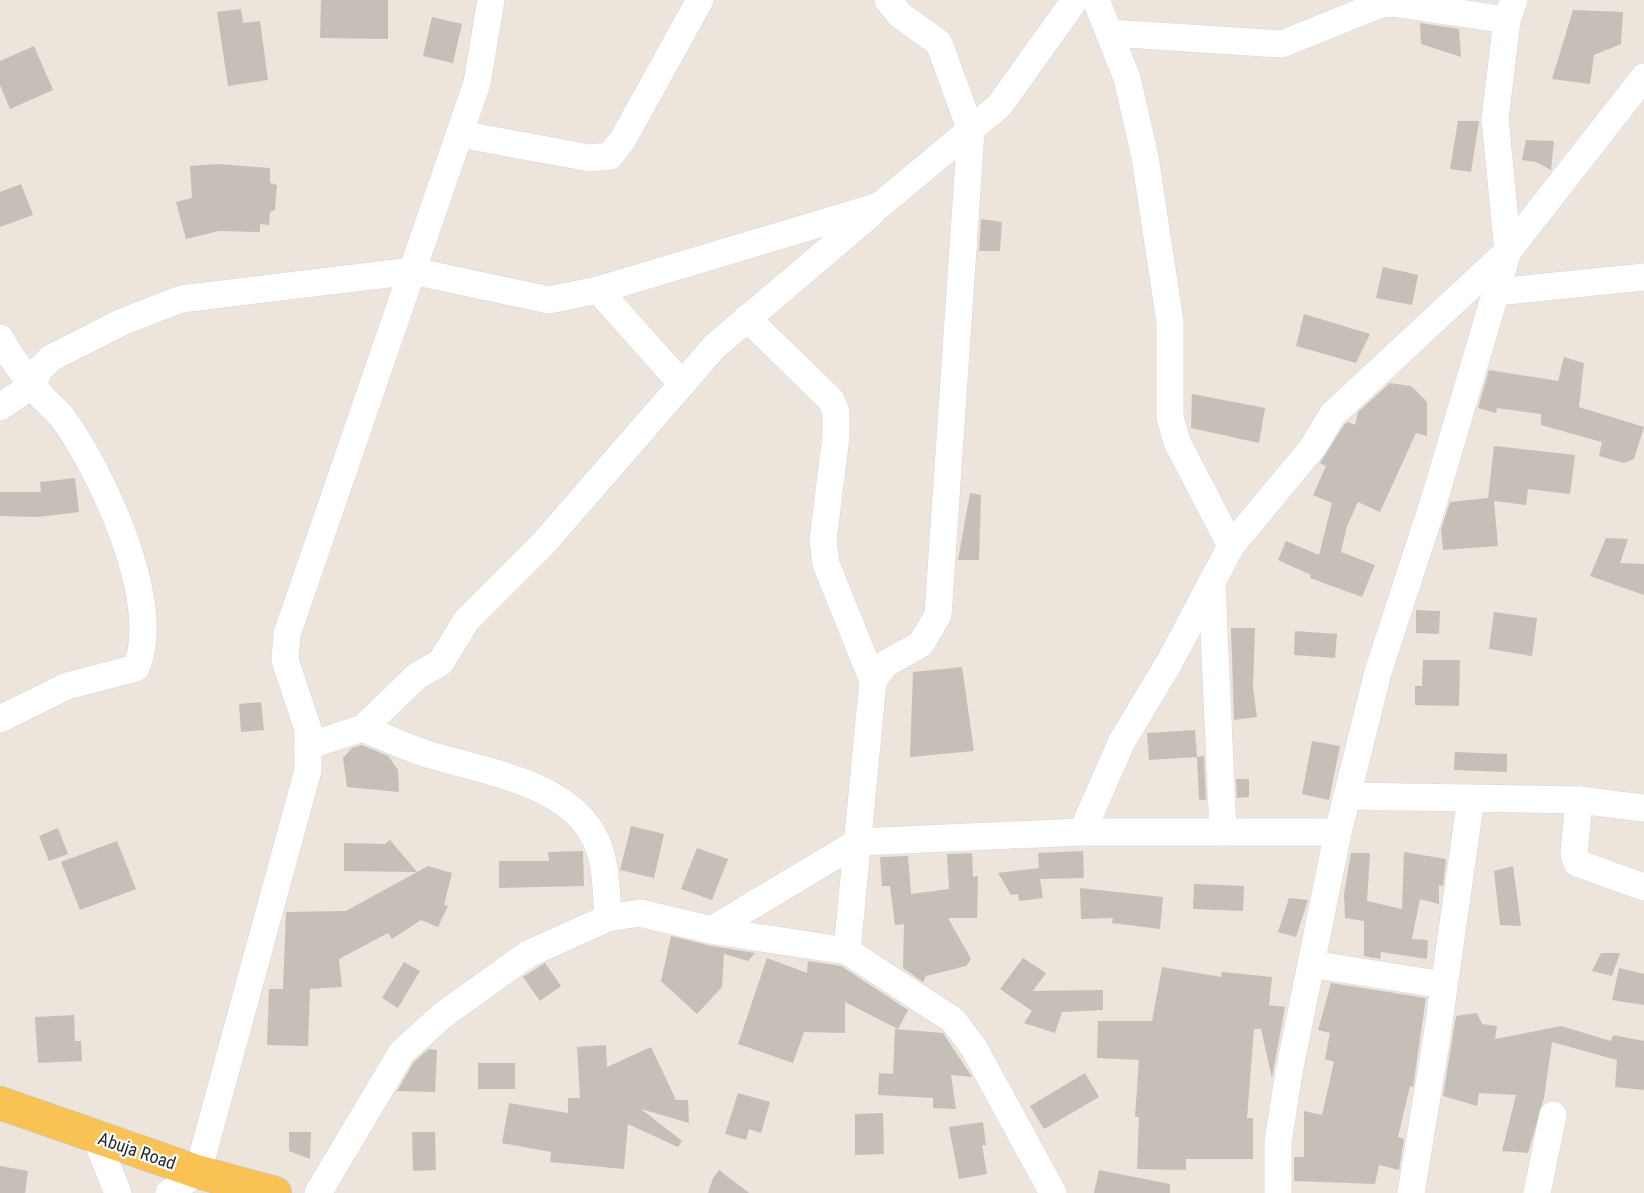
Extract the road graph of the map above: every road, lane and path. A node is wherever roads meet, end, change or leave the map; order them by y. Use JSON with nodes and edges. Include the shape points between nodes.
{"nodes":[{"id":1,"x":491,"y":0,"type":"edge"},
{"id":2,"x":700,"y":0,"type":"edge"},
{"id":3,"x":888,"y":0,"type":"edge"},
{"id":4,"x":1075,"y":0,"type":"edge"},
{"id":5,"x":1096,"y":0,"type":"edge"},
{"id":6,"x":1510,"y":10,"type":"edge"},
{"id":7,"x":1109,"y":33,"type":"junction"},
{"id":8,"x":1644,"y":77,"type":"edge"},
{"id":9,"x":971,"y":131,"type":"junction"},
{"id":10,"x":459,"y":134,"type":"junction"},
{"id":11,"x":879,"y":206,"type":"junction"},
{"id":12,"x":1508,"y":251,"type":"junction"},
{"id":13,"x":413,"y":271,"type":"junction"},
{"id":14,"x":1644,"y":277,"type":"edge"},
{"id":15,"x":598,"y":290,"type":"junction"},
{"id":16,"x":1496,"y":292,"type":"junction"},
{"id":17,"x":747,"y":318,"type":"junction"},
{"id":18,"x":0,"y":338,"type":"edge"},
{"id":19,"x":681,"y":384,"type":"junction"},
{"id":20,"x":33,"y":385,"type":"junction"},
{"id":21,"x":0,"y":407,"type":"edge"},
{"id":22,"x":1230,"y":546,"type":"junction"},
{"id":23,"x":1212,"y":582,"type":"junction"},
{"id":24,"x":873,"y":681,"type":"junction"},
{"id":25,"x":0,"y":719,"type":"edge"},
{"id":26,"x":363,"y":728,"type":"junction"},
{"id":27,"x":308,"y":746,"type":"junction"},
{"id":28,"x":1347,"y":796,"type":"junction"},
{"id":29,"x":1471,"y":798,"type":"junction"},
{"id":30,"x":1579,"y":800,"type":"junction"},
{"id":31,"x":1644,"y":808,"type":"edge"},
{"id":32,"x":1082,"y":832,"type":"junction"},
{"id":33,"x":1223,"y":832,"type":"junction"},
{"id":34,"x":1338,"y":832,"type":"junction"},
{"id":35,"x":858,"y":842,"type":"junction"},
{"id":36,"x":1644,"y":887,"type":"edge"},
{"id":37,"x":608,"y":918,"type":"junction"},
{"id":38,"x":711,"y":930,"type":"junction"},
{"id":39,"x":847,"y":951,"type":"junction"},
{"id":40,"x":1311,"y":964,"type":"junction"},
{"id":41,"x":1444,"y":986,"type":"junction"},
{"id":42,"x":0,"y":1103,"type":"edge"},
{"id":43,"x":1553,"y":1115,"type":"dead end"},
{"id":44,"x":95,"y":1136,"type":"junction"},
{"id":45,"x":198,"y":1172,"type":"junction"},
{"id":46,"x":118,"y":1193,"type":"edge"},
{"id":47,"x":169,"y":1193,"type":"edge"},
{"id":48,"x":275,"y":1193,"type":"edge"},
{"id":49,"x":318,"y":1193,"type":"edge"},
{"id":50,"x":1053,"y":1193,"type":"edge"},
{"id":51,"x":1278,"y":1193,"type":"edge"},
{"id":52,"x":1411,"y":1193,"type":"edge"},
{"id":53,"x":1537,"y":1193,"type":"edge"}],
"edges":[{"from":1,"to":10,"type":"street","via":[[477,83]]},
{"from":2,"to":10,"type":"street","via":[[623,140],[610,156],[590,158]]},
{"from":3,"to":9,"type":"street","via":[[900,15],[939,43]]},
{"from":4,"to":9,"type":"street","via":[[1010,93]]},
{"from":5,"to":7,"type":"street"},
{"from":6,"to":7,"type":"street","via":[[1381,4],[1282,44],[1268,46]]},
{"from":6,"to":12,"type":"street","via":[[1495,119]]},
{"from":7,"to":22,"type":"street","via":[[1127,78],[1145,157],[1170,321],[1170,417],[1177,442]]},
{"from":8,"to":12,"type":"street"},
{"from":9,"to":11,"type":"street"},
{"from":9,"to":24,"type":"street","via":[[938,615],[921,644],[885,664]]},
{"from":10,"to":13,"type":"street"},
{"from":11,"to":15,"type":"street"},
{"from":11,"to":17,"type":"street"},
{"from":12,"to":16,"type":"street"},
{"from":12,"to":22,"type":"street","via":[[1332,415],[1313,447]]},
{"from":13,"to":15,"type":"street","via":[[549,300]]},
{"from":13,"to":20,"type":"street","via":[[181,299],[122,322],[51,358],[39,370]]},
{"from":13,"to":27,"type":"street","via":[[287,634],[285,660],[308,729]]},
{"from":14,"to":16,"type":"street"},
{"from":15,"to":19,"type":"street"},
{"from":16,"to":28,"type":"street","via":[[1378,672]]},
{"from":17,"to":19,"type":"street"},
{"from":17,"to":24,"type":"street","via":[[831,400],[836,412],[823,540],[826,564]]},
{"from":18,"to":20,"type":"street"},
{"from":19,"to":26,"type":"street","via":[[543,544],[466,621],[441,662],[417,676]]},
{"from":20,"to":21,"type":"street"},
{"from":20,"to":25,"type":"street","via":[[61,416],[101,481],[138,584],[140,658],[135,668],[66,686]]},
{"from":22,"to":23,"type":"street"},
{"from":23,"to":32,"type":"street","via":[[1122,741]]},
{"from":23,"to":33,"type":"street"},
{"from":24,"to":35,"type":"street"},
{"from":26,"to":27,"type":"street"},
{"from":26,"to":37,"type":"street","via":[[425,753],[517,779],[571,807],[593,833],[605,874]]},
{"from":27,"to":45,"type":"street","via":[[308,770]]},
{"from":28,"to":29,"type":"street"},
{"from":28,"to":34,"type":"street"},
{"from":29,"to":30,"type":"street"},
{"from":29,"to":41,"type":"street"},
{"from":30,"to":31,"type":"street"},
{"from":30,"to":36,"type":"street","via":[[1574,854],[1577,863]]},
{"from":32,"to":33,"type":"street"},
{"from":32,"to":35,"type":"street"},
{"from":33,"to":34,"type":"street"},
{"from":34,"to":40,"type":"street"},
{"from":35,"to":38,"type":"street"},
{"from":35,"to":39,"type":"street"},
{"from":37,"to":38,"type":"street","via":[[640,913]]},
{"from":37,"to":49,"type":"street","via":[[528,954],[443,1015],[402,1052]]},
{"from":38,"to":39,"type":"street"},
{"from":39,"to":50,"type":"street","via":[[953,1020],[974,1048]]},
{"from":40,"to":41,"type":"street"},
{"from":40,"to":51,"type":"street","via":[[1278,1142]]},
{"from":41,"to":52,"type":"street"},
{"from":42,"to":44,"type":"main road","name":"Abuja Road"},
{"from":43,"to":53,"type":"street"},
{"from":44,"to":45,"type":"main road","name":"Abuja Road"},
{"from":44,"to":46,"type":"street"},
{"from":45,"to":47,"type":"street"},
{"from":45,"to":48,"type":"main road","name":"Abuja Road"}]}
